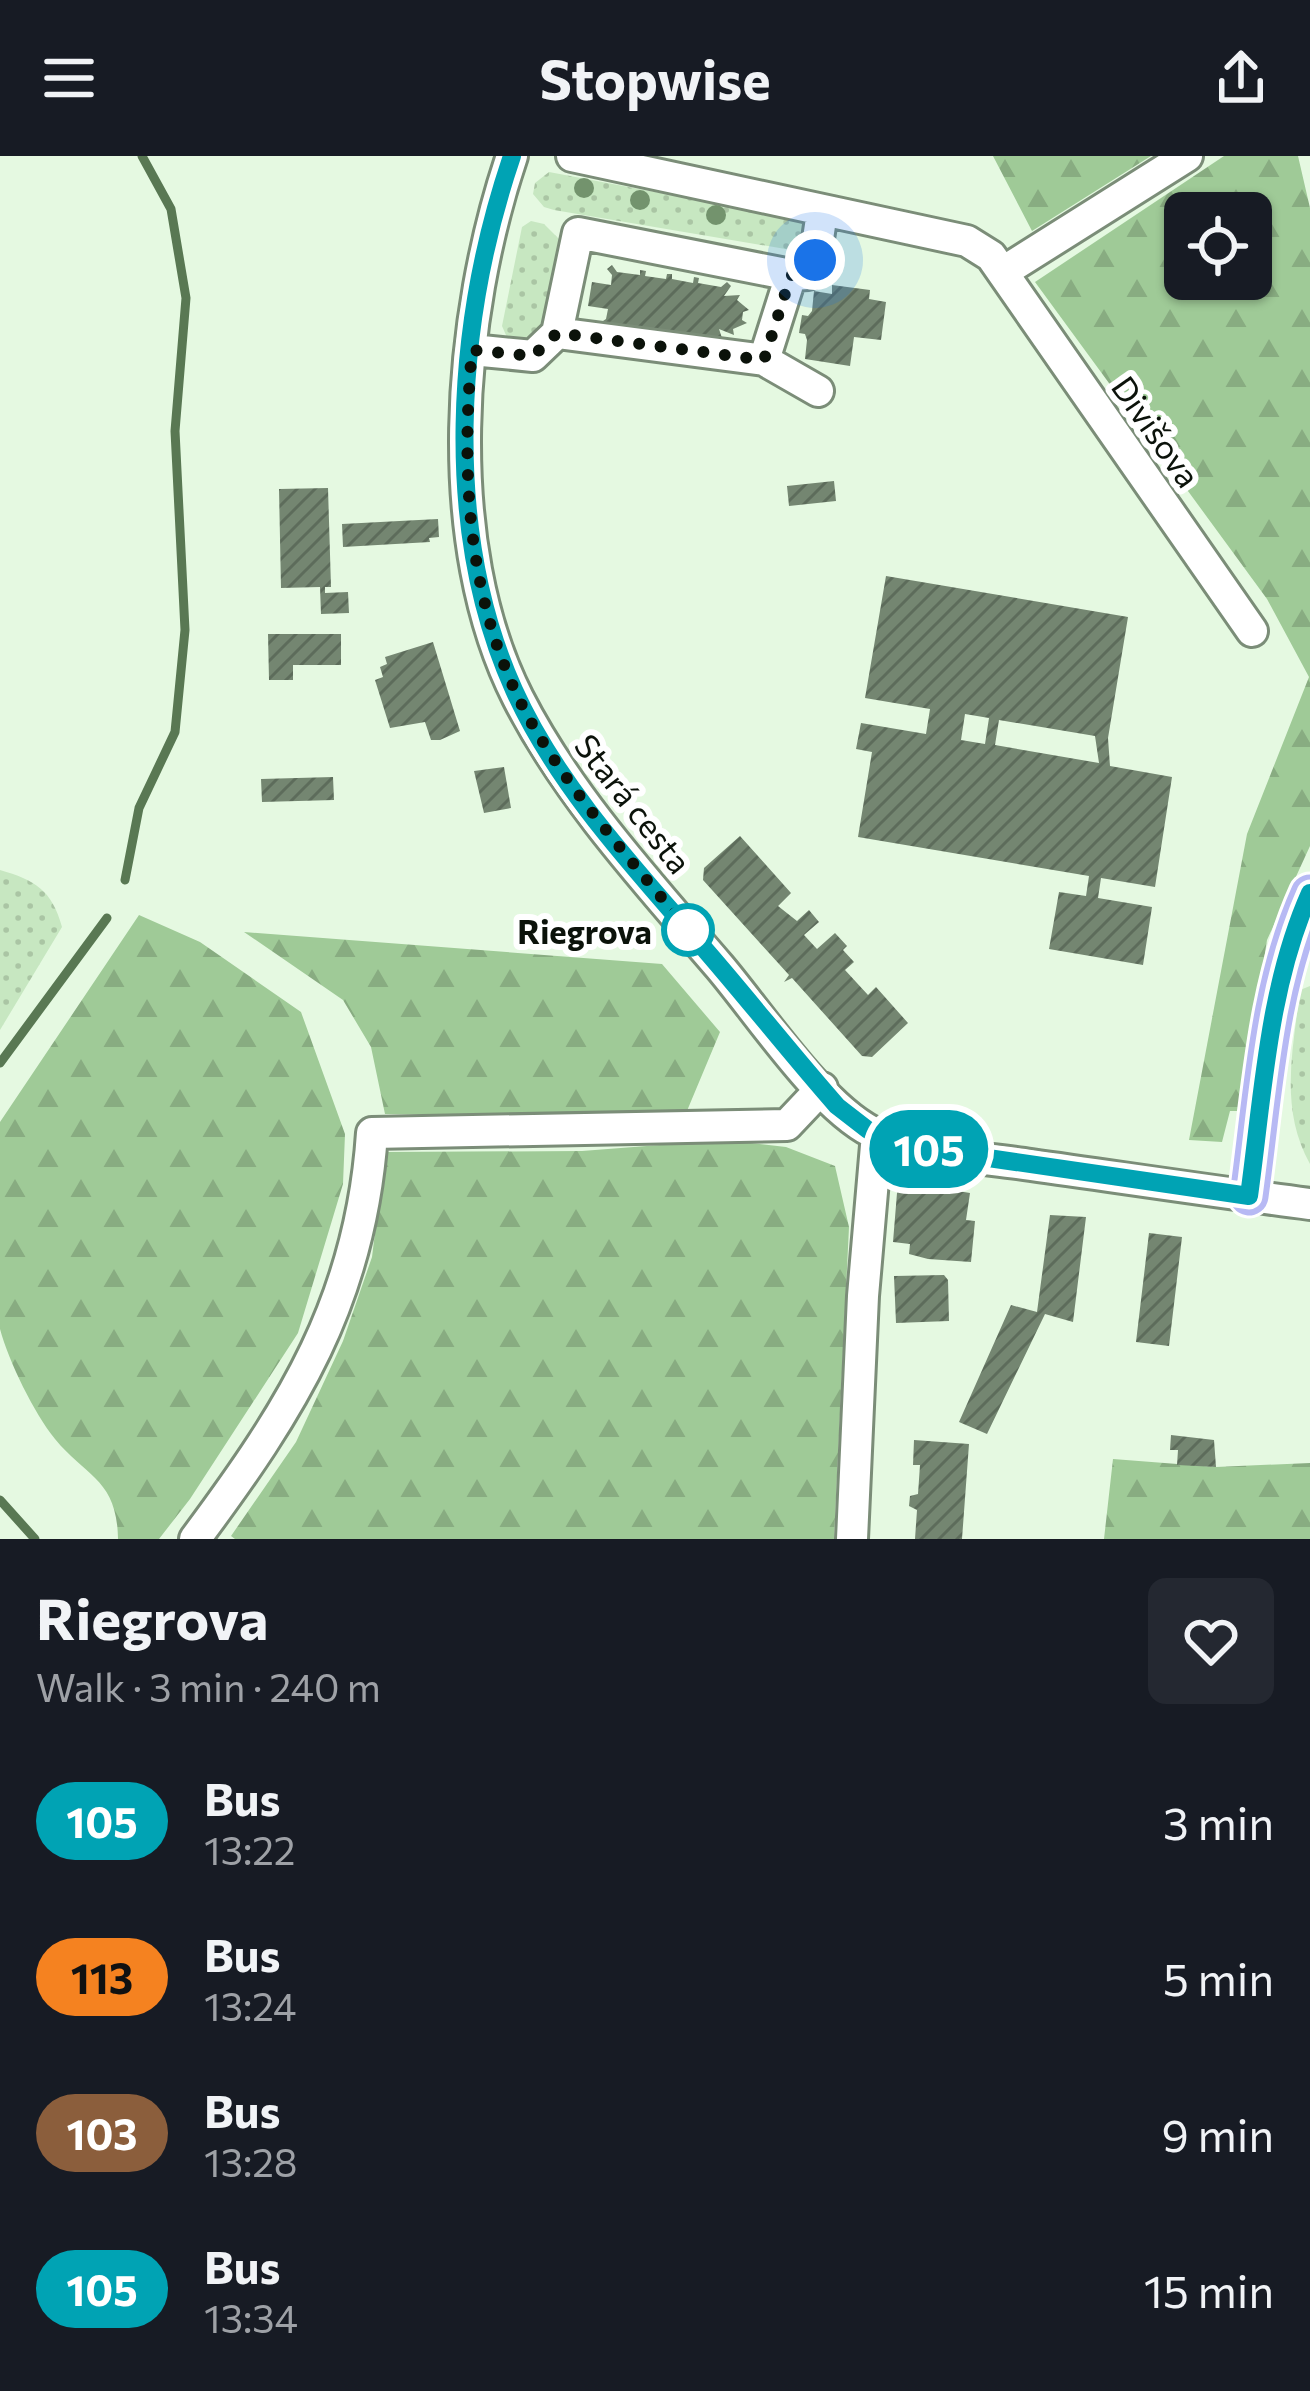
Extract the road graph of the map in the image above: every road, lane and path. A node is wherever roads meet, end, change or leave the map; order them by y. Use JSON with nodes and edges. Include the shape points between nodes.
{"nodes":[{"id":1,"x":512,"y":156,"type":"edge"},
{"id":2,"x":572,"y":156,"type":"edge"},
{"id":3,"x":1187,"y":156,"type":"edge"},
{"id":4,"x":822,"y":212,"type":"junction"},
{"id":5,"x":1003,"y":272,"type":"junction"},
{"id":6,"x":791,"y":275,"type":"junction"},
{"id":7,"x":557,"y":333,"type":"junction"},
{"id":8,"x":472,"y":350,"type":"junction"},
{"id":9,"x":764,"y":360,"type":"junction"},
{"id":10,"x":818,"y":391,"type":"dead end"},
{"id":11,"x":1252,"y":631,"type":"dead end"},
{"id":12,"x":1310,"y":894,"type":"edge"},
{"id":13,"x":821,"y":1088,"type":"junction"},
{"id":14,"x":877,"y":1134,"type":"junction"},
{"id":15,"x":1249,"y":1196,"type":"junction"},
{"id":16,"x":1310,"y":1204,"type":"edge"},
{"id":17,"x":195,"y":1539,"type":"edge"},
{"id":18,"x":852,"y":1539,"type":"edge"}],
"edges":[{"from":1,"to":8,"type":"street","name":"Stará cesta"},
{"from":2,"to":4,"type":"street","name":"Divišova"},
{"from":3,"to":5,"type":"street"},
{"from":4,"to":5,"type":"street","name":"Divišova","via":[[967,241]]},
{"from":4,"to":6,"type":"street","via":[[815,260],[808,274]]},
{"from":5,"to":11,"type":"street","name":"Divišova"},
{"from":6,"to":7,"type":"street","via":[[578,233]]},
{"from":6,"to":9,"type":"street"},
{"from":7,"to":8,"type":"street","via":[[533,356]]},
{"from":7,"to":9,"type":"street"},
{"from":8,"to":13,"type":"street","name":"Stará cesta","via":[[473,547],[515,693],[615,841]]},
{"from":9,"to":10,"type":"street"},
{"from":12,"to":15,"type":"main road","via":[[1277,1002]]},
{"from":13,"to":14,"type":"street","name":"Stará cesta"},
{"from":13,"to":17,"type":"street","via":[[787,1125],[371,1133],[360,1236],[311,1361],[264,1447]]},
{"from":14,"to":15,"type":"street","name":"Stará cesta","via":[[933,1150]]},
{"from":14,"to":18,"type":"street"},
{"from":15,"to":16,"type":"street","name":"Stará cesta"}]}
